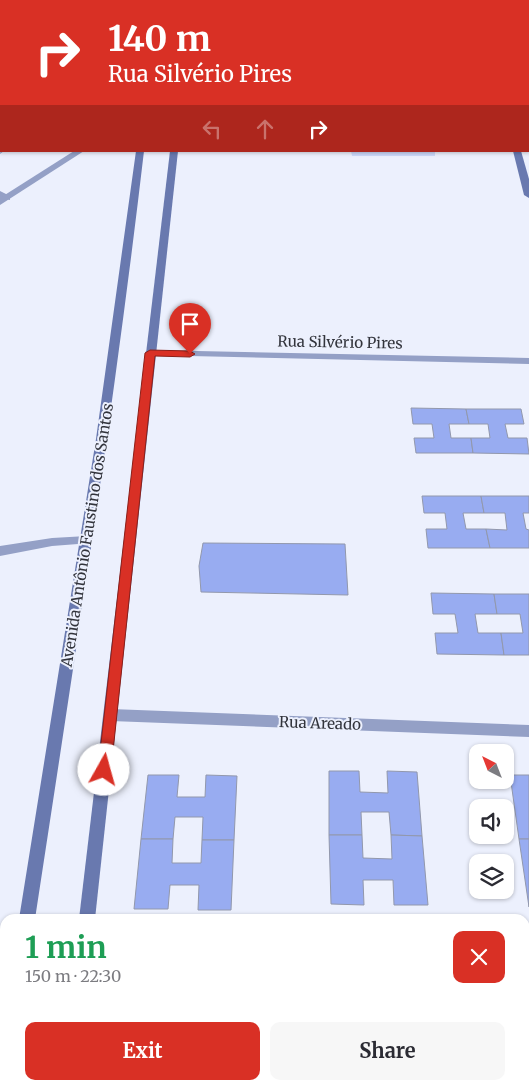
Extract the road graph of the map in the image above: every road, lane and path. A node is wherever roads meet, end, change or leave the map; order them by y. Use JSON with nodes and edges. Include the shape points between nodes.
{"nodes":[{"id":1,"x":78,"y":152,"type":"edge"},
{"id":2,"x":140,"y":152,"type":"edge"},
{"id":3,"x":174,"y":152,"type":"edge"},
{"id":4,"x":517,"y":152,"type":"edge"},
{"id":5,"x":529,"y":195,"type":"edge"},
{"id":6,"x":2,"y":198,"type":"edge"},
{"id":7,"x":150,"y":353,"type":"junction"},
{"id":8,"x":529,"y":361,"type":"edge"},
{"id":9,"x":87,"y":540,"type":"junction"},
{"id":10,"x":0,"y":551,"type":"edge"},
{"id":11,"x":111,"y":714,"type":"junction"},
{"id":12,"x":529,"y":732,"type":"edge"},
{"id":13,"x":28,"y":914,"type":"edge"},
{"id":14,"x":88,"y":914,"type":"edge"}],
"edges":[{"from":1,"to":6,"type":"street"},
{"from":2,"to":9,"type":"main road","name":"Avenida Antônio Faustino dos Santos"},
{"from":3,"to":7,"type":"main road"},
{"from":4,"to":5,"type":"main road"},
{"from":7,"to":8,"type":"street","name":"Rua Silvério Pires"},
{"from":7,"to":11,"type":"main road"},
{"from":9,"to":10,"type":"street"},
{"from":9,"to":13,"type":"main road","name":"Avenida Antônio Faustino dos Santos"},
{"from":11,"to":12,"type":"street","name":"Rua Areado"},
{"from":11,"to":14,"type":"main road"}]}
